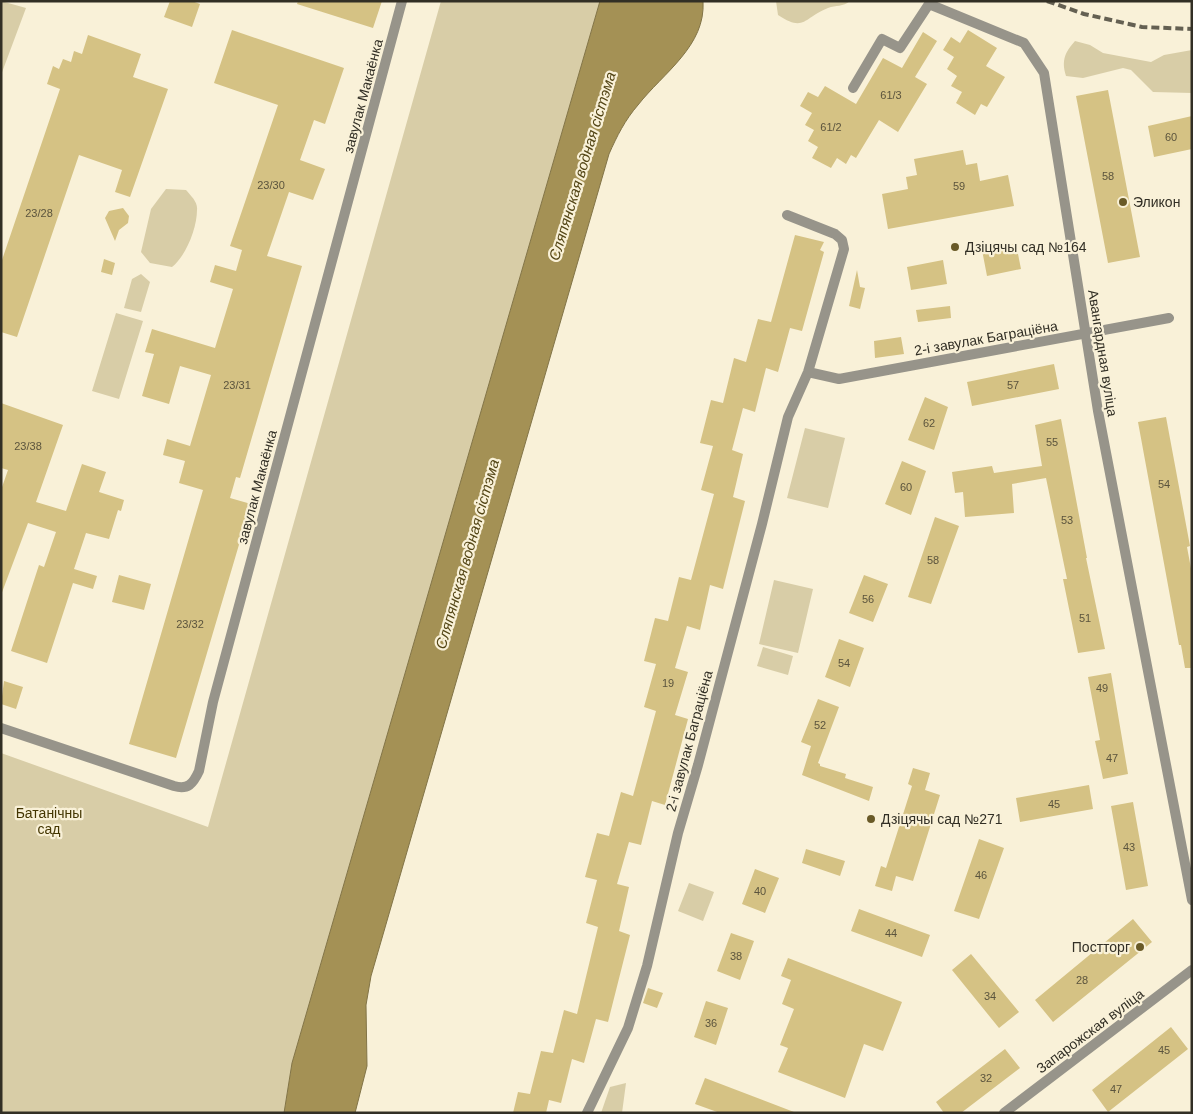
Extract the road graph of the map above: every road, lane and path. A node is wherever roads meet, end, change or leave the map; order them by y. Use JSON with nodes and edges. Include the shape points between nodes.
{"nodes":[{"id":1,"x":402,"y":1,"type":"edge"},
{"id":2,"x":854,"y":88,"type":"dead end"},
{"id":3,"x":787,"y":215,"type":"dead end"},
{"id":4,"x":1169,"y":318,"type":"dead end"},
{"id":5,"x":1085,"y":334,"type":"junction"},
{"id":6,"x":808,"y":372,"type":"junction"},
{"id":7,"x":1,"y":728,"type":"edge"},
{"id":8,"x":1192,"y":900,"type":"edge"},
{"id":9,"x":1192,"y":970,"type":"edge"},
{"id":10,"x":587,"y":1113,"type":"edge"},
{"id":11,"x":1004,"y":1113,"type":"edge"}],
"edges":[{"from":1,"to":7,"type":"street","name":"завулак Макаёнка","via":[[213,702],[195,781],[189,787],[174,786]]},
{"from":2,"to":5,"type":"street","name":"Авангардная вуліца","via":[[882,39],[900,48],[929,4],[1024,43],[1044,73]]},
{"from":3,"to":6,"type":"street","name":"2-і завулак Баграціёна","via":[[835,234],[842,240],[844,249]]},
{"from":4,"to":5,"type":"street","name":"2-і завулак Баграціёна"},
{"from":5,"to":6,"type":"street","name":"2-і завулак Баграціёна","via":[[839,379]]},
{"from":5,"to":8,"type":"street","name":"Авангардная вуліца"},
{"from":6,"to":10,"type":"street","name":"2-і завулак Баграціёна","via":[[788,417],[678,833],[647,966],[628,1028]]},
{"from":9,"to":11,"type":"street","name":"Запарожская вуліца"}]}
